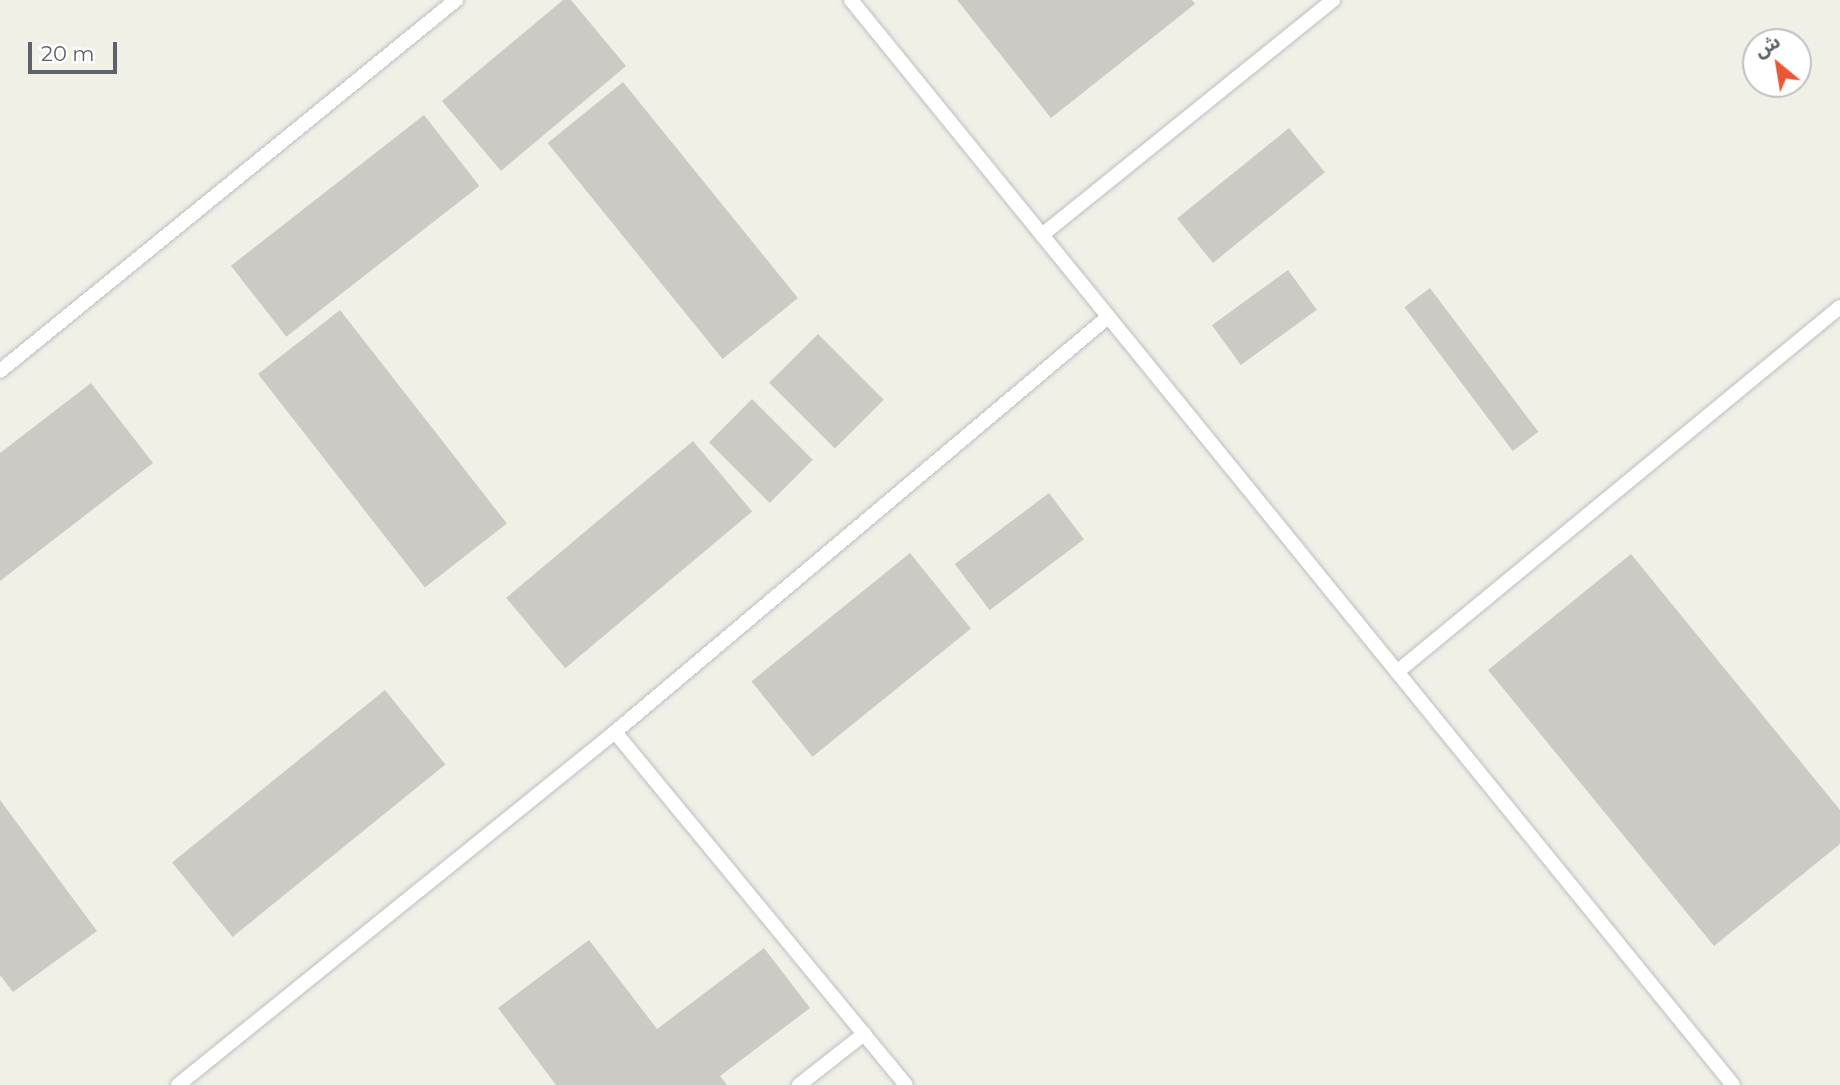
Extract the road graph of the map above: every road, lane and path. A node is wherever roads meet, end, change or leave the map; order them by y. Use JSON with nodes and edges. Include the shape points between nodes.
{"nodes":[{"id":1,"x":456,"y":0,"type":"edge"},
{"id":2,"x":850,"y":0,"type":"edge"},
{"id":3,"x":1333,"y":0,"type":"edge"},
{"id":4,"x":1042,"y":235,"type":"junction"},
{"id":5,"x":1840,"y":307,"type":"edge"},
{"id":6,"x":1108,"y":317,"type":"junction"},
{"id":7,"x":0,"y":371,"type":"edge"},
{"id":8,"x":1397,"y":672,"type":"junction"},
{"id":9,"x":615,"y":732,"type":"junction"},
{"id":10,"x":864,"y":1034,"type":"junction"},
{"id":11,"x":178,"y":1085,"type":"edge"},
{"id":12,"x":799,"y":1085,"type":"edge"},
{"id":13,"x":905,"y":1085,"type":"edge"},
{"id":14,"x":1733,"y":1085,"type":"edge"}],
"edges":[{"from":1,"to":7,"type":"lane"},
{"from":2,"to":4,"type":"lane"},
{"from":3,"to":4,"type":"lane"},
{"from":4,"to":6,"type":"lane"},
{"from":5,"to":8,"type":"lane"},
{"from":6,"to":8,"type":"lane"},
{"from":6,"to":9,"type":"lane"},
{"from":8,"to":14,"type":"lane"},
{"from":9,"to":10,"type":"lane"},
{"from":9,"to":11,"type":"lane"},
{"from":10,"to":12,"type":"lane"},
{"from":10,"to":13,"type":"lane"}]}
